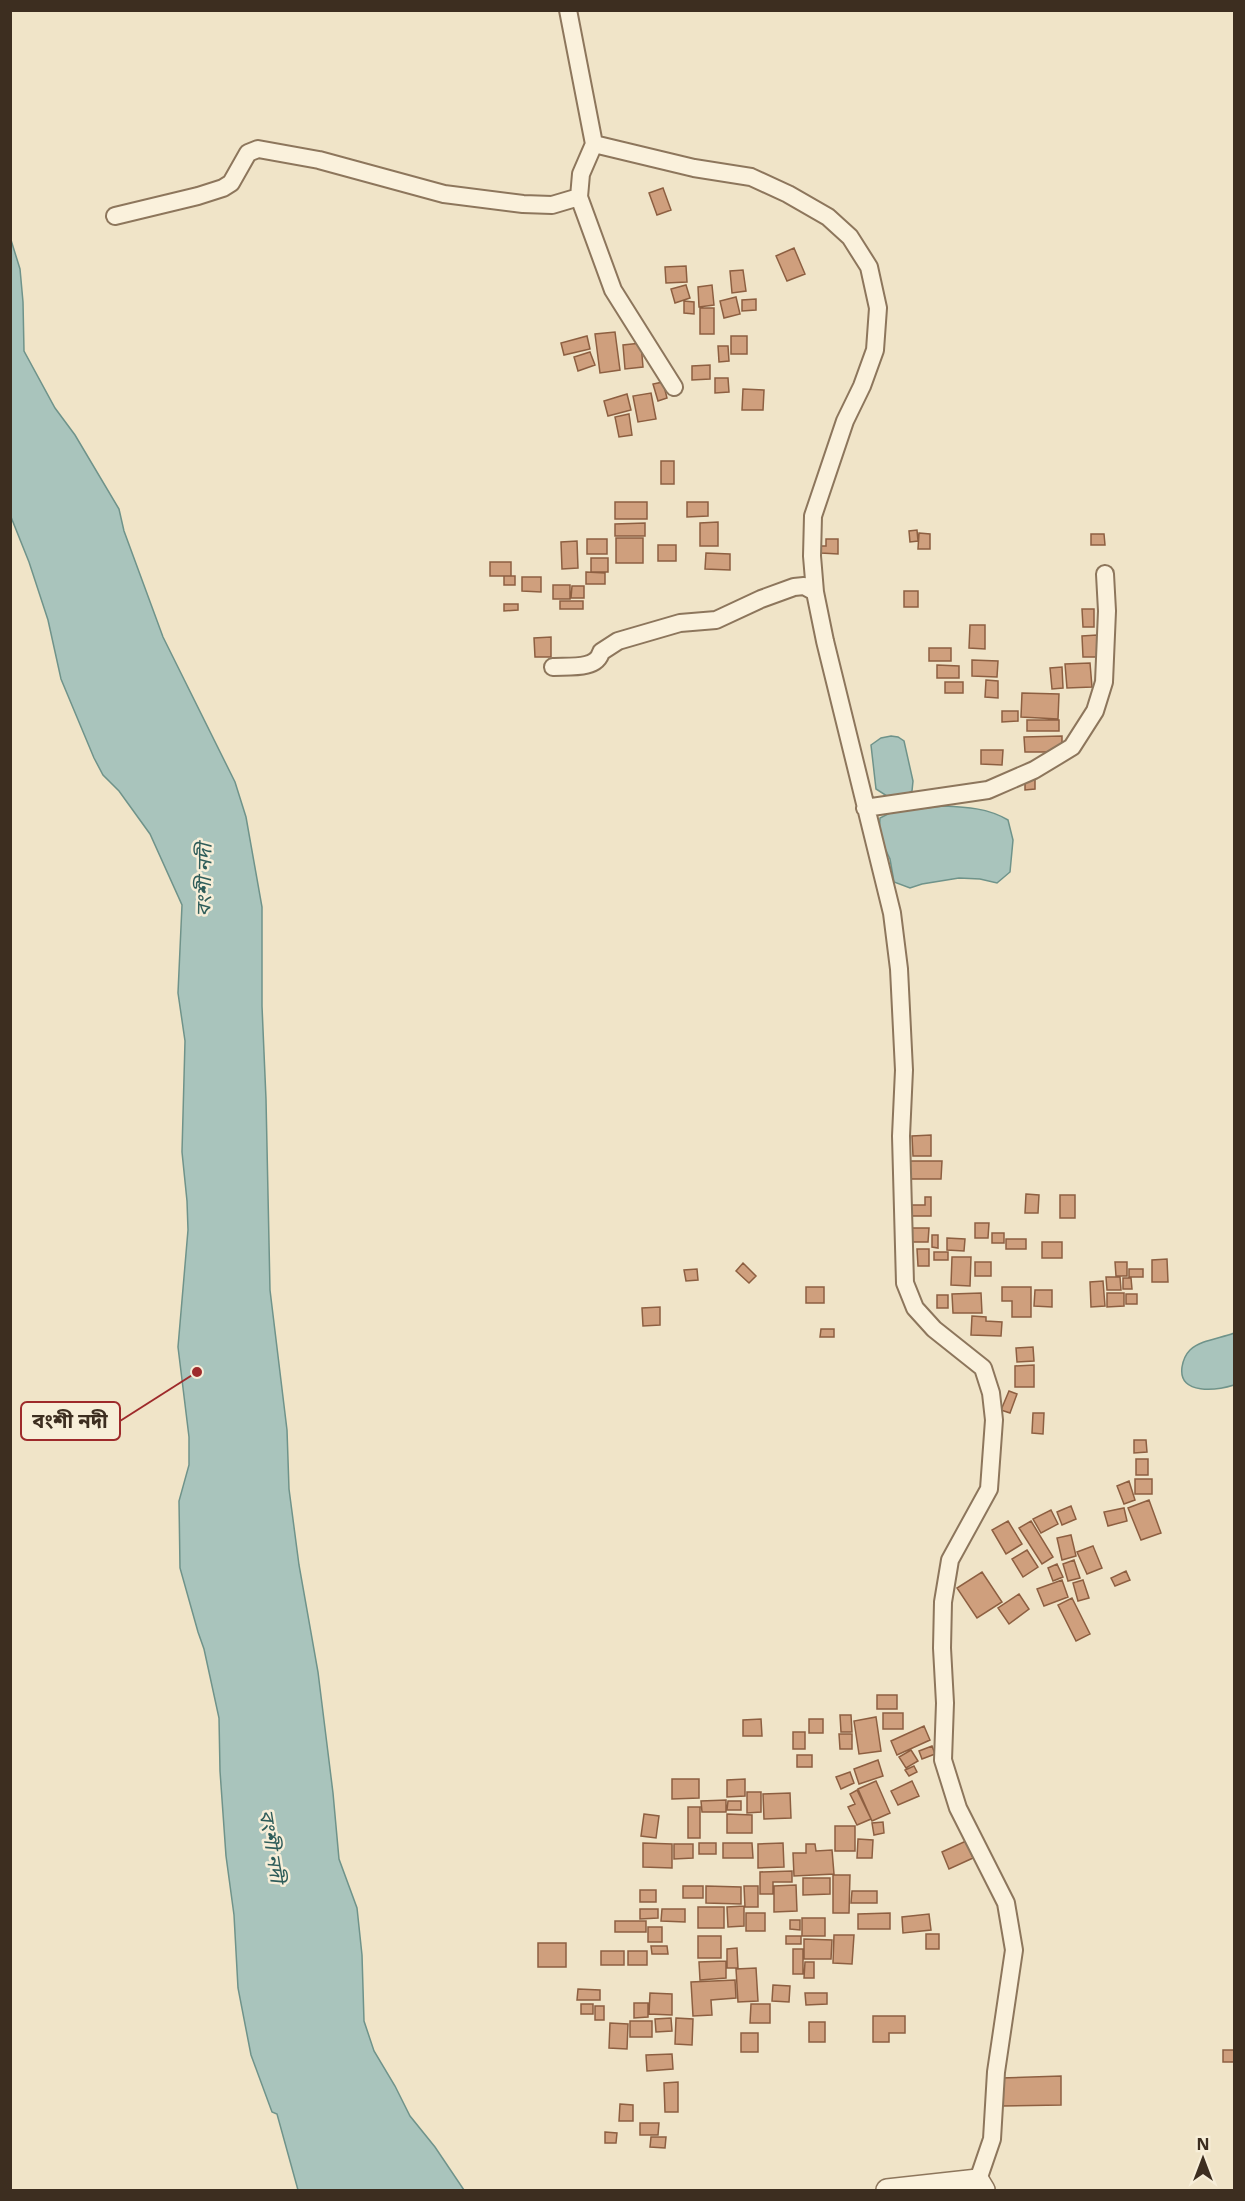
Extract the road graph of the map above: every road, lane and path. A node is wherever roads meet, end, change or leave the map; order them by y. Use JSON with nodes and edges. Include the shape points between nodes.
{"nodes":[{"id":1,"x":568,"y":10,"type":"edge"},
{"id":2,"x":594,"y":144,"type":"junction"},
{"id":3,"x":579,"y":197,"type":"junction"},
{"id":4,"x":115,"y":216,"type":"dead end"},
{"id":5,"x":674,"y":387,"type":"dead end"},
{"id":6,"x":1106,"y":574,"type":"dead end"},
{"id":7,"x":815,"y":592,"type":"junction"},
{"id":8,"x":553,"y":667,"type":"dead end"},
{"id":9,"x":865,"y":808,"type":"junction"},
{"id":10,"x":981,"y":2185,"type":"edge"},
{"id":11,"x":887,"y":2190,"type":"edge"}],
"edges":[{"from":1,"to":2,"type":"street"},
{"from":2,"to":3,"type":"street","via":[[581,174]]},
{"from":2,"to":7,"type":"street","via":[[751,177],[828,217],[850,237],[869,267],[878,308],[875,350],[845,421],[813,516]]},
{"from":3,"to":4,"type":"street","via":[[542,205],[444,194],[319,160],[258,149],[248,153],[231,183],[223,188]]},
{"from":3,"to":5,"type":"street","via":[[613,290]]},
{"from":6,"to":9,"type":"street","via":[[1104,681],[1095,711],[1072,747],[1034,771],[988,790]]},
{"from":7,"to":8,"type":"street","via":[[804,586],[794,587],[716,620],[680,623],[618,641],[601,652],[594,664]]},
{"from":7,"to":9,"type":"street"},
{"from":9,"to":10,"type":"street","via":[[892,913],[899,969],[904,1070],[901,1148],[905,1283],[915,1308],[934,1329],[983,1368],[994,1420],[989,1489],[950,1560],[943,1602],[942,1648],[944,1760],[958,1808],[1006,1903],[1014,1950],[996,2072],[992,2139]]},
{"from":10,"to":11,"type":"street"}]}
